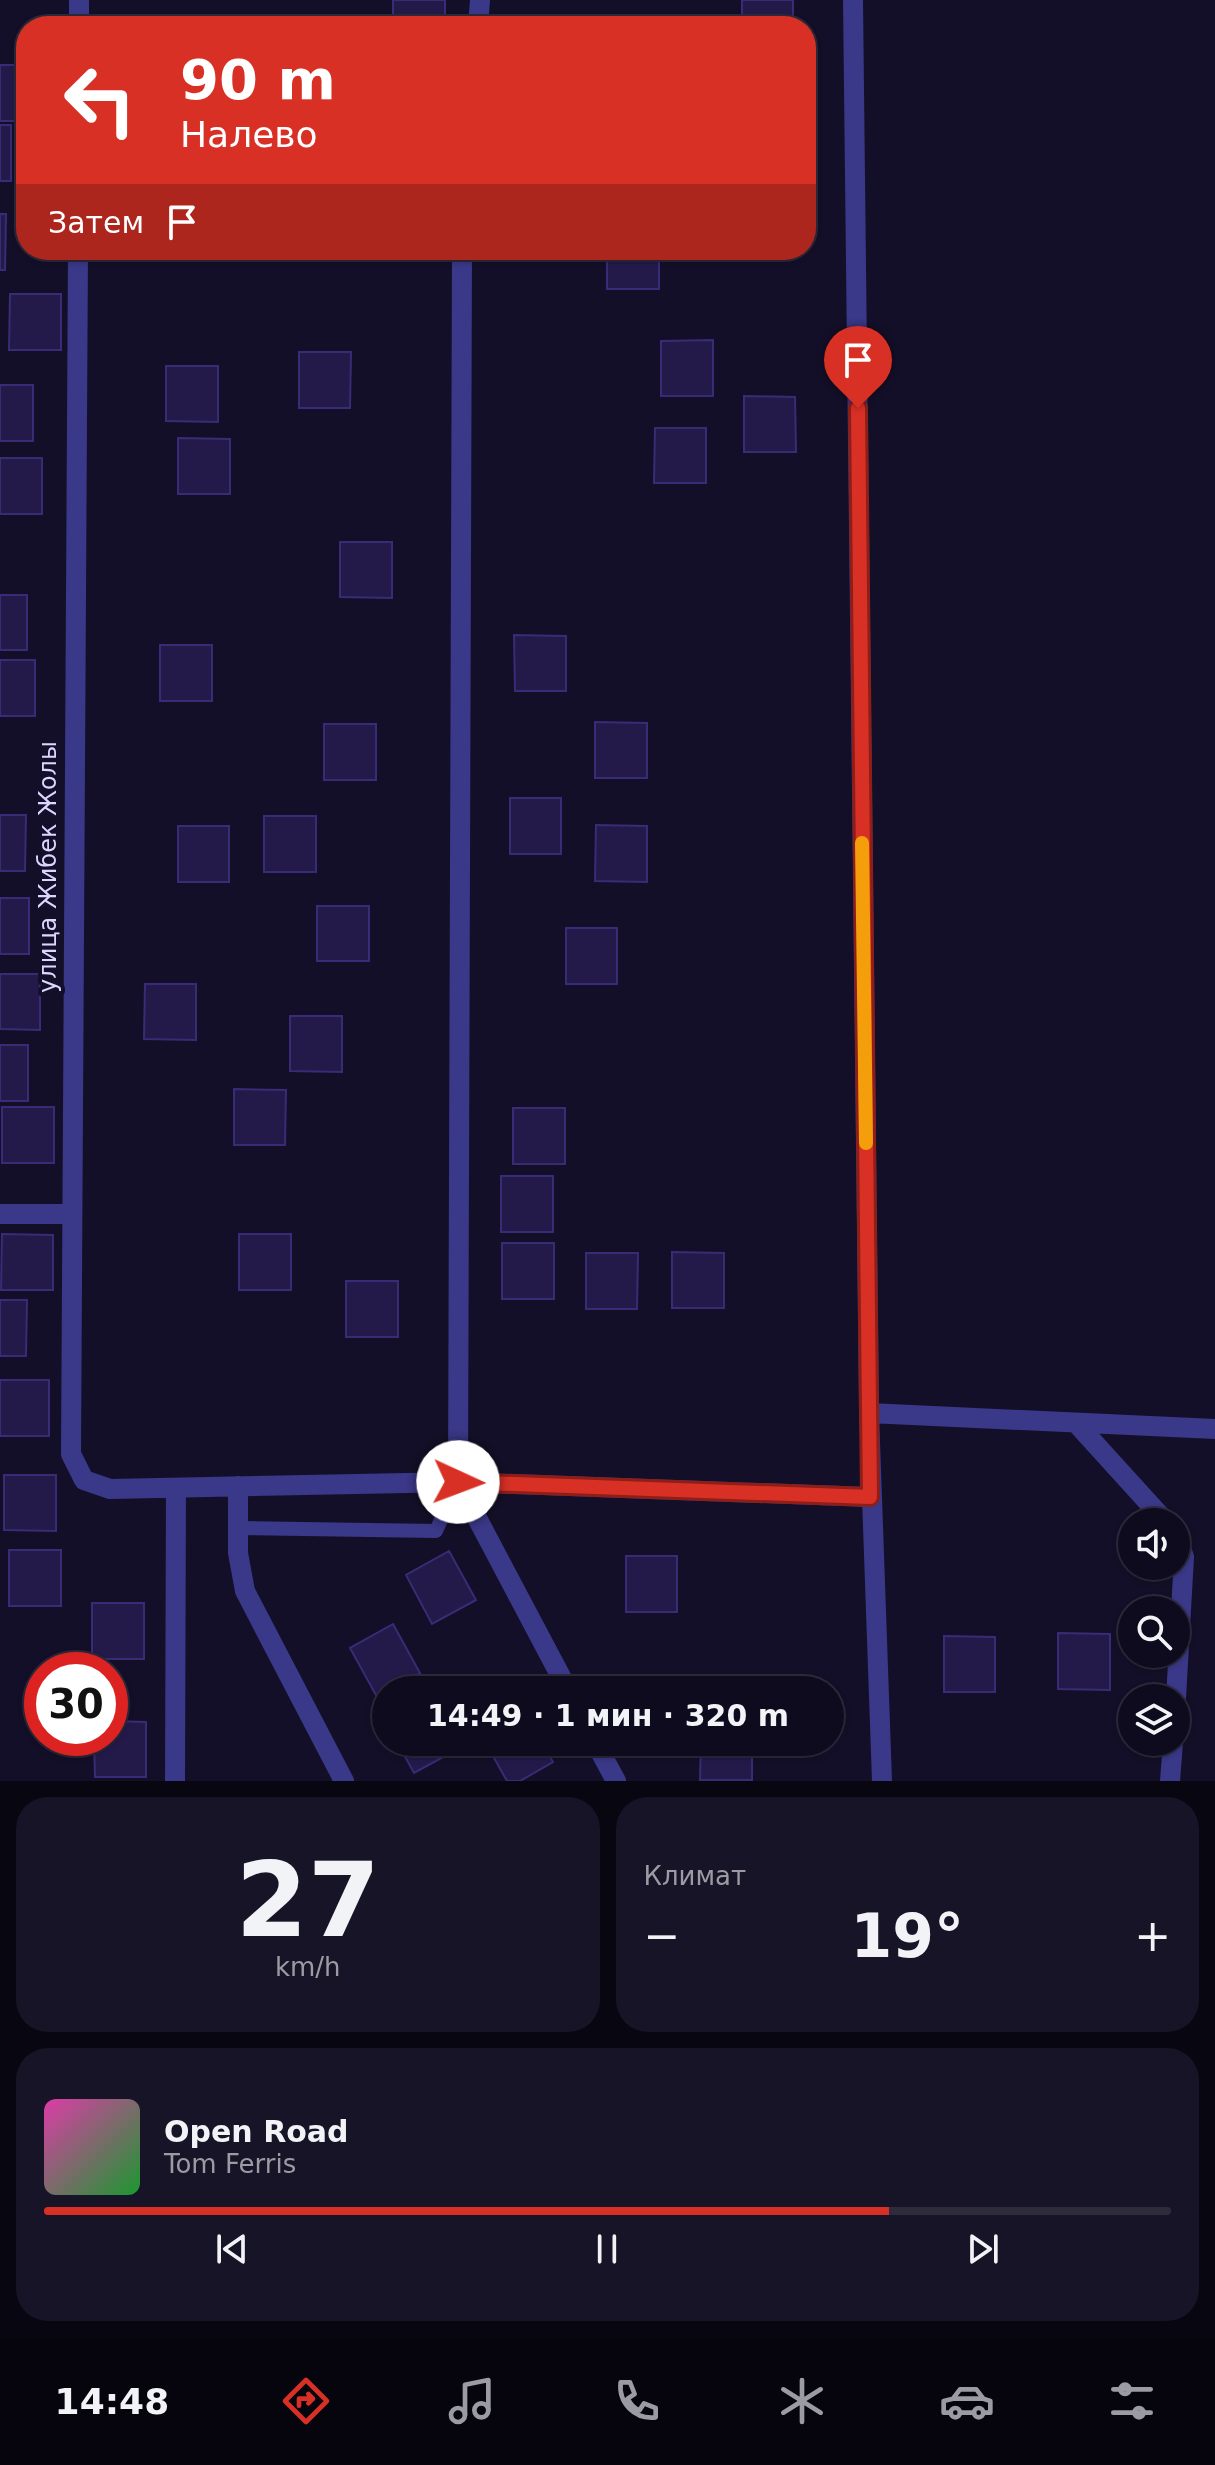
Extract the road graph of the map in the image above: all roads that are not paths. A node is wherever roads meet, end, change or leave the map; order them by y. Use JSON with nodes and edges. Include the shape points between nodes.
{"nodes":[{"id":1,"x":853,"y":0,"type":"edge"},
{"id":2,"x":78,"y":260,"type":"edge"},
{"id":3,"x":462,"y":260,"type":"edge"},
{"id":4,"x":0,"y":1214,"type":"edge"},
{"id":5,"x":72,"y":1214,"type":"junction"},
{"id":6,"x":869,"y":1413,"type":"junction"},
{"id":7,"x":1077,"y":1424,"type":"junction"},
{"id":8,"x":1215,"y":1429,"type":"edge"},
{"id":9,"x":458,"y":1482,"type":"junction"},
{"id":10,"x":238,"y":1486,"type":"junction"},
{"id":11,"x":176,"y":1488,"type":"junction"},
{"id":12,"x":870,"y":1497,"type":"junction"},
{"id":13,"x":1153,"y":1508,"type":"edge"},
{"id":14,"x":238,"y":1528,"type":"junction"},
{"id":15,"x":1183,"y":1580,"type":"edge"},
{"id":16,"x":561,"y":1676,"type":"edge"},
{"id":17,"x":1177,"y":1684,"type":"edge"},
{"id":18,"x":603,"y":1756,"type":"edge"},
{"id":19,"x":1172,"y":1756,"type":"edge"},
{"id":20,"x":175,"y":1781,"type":"edge"},
{"id":21,"x":344,"y":1781,"type":"edge"},
{"id":22,"x":616,"y":1781,"type":"edge"},
{"id":23,"x":882,"y":1781,"type":"edge"},
{"id":24,"x":1170,"y":1781,"type":"edge"}],
"edges":[{"from":1,"to":6,"type":"street"},
{"from":2,"to":5,"type":"street","name":"улица Жибек Жолы"},
{"from":3,"to":9,"type":"street"},
{"from":4,"to":5,"type":"street"},
{"from":5,"to":11,"type":"street","name":"улица Жибек Жолы","via":[[71,1454],[84,1480],[110,1489]]},
{"from":6,"to":7,"type":"street"},
{"from":6,"to":12,"type":"street"},
{"from":7,"to":8,"type":"street"},
{"from":7,"to":13,"type":"street"},
{"from":9,"to":10,"type":"street"},
{"from":9,"to":12,"type":"street"},
{"from":9,"to":14,"type":"lane","via":[[436,1531]]},
{"from":9,"to":16,"type":"street"},
{"from":10,"to":11,"type":"street"},
{"from":10,"to":14,"type":"street"},
{"from":11,"to":20,"type":"street"},
{"from":12,"to":23,"type":"street"},
{"from":14,"to":21,"type":"street","via":[[245,1591]]},
{"from":15,"to":17,"type":"street"},
{"from":18,"to":22,"type":"street"},
{"from":19,"to":24,"type":"street"}]}
